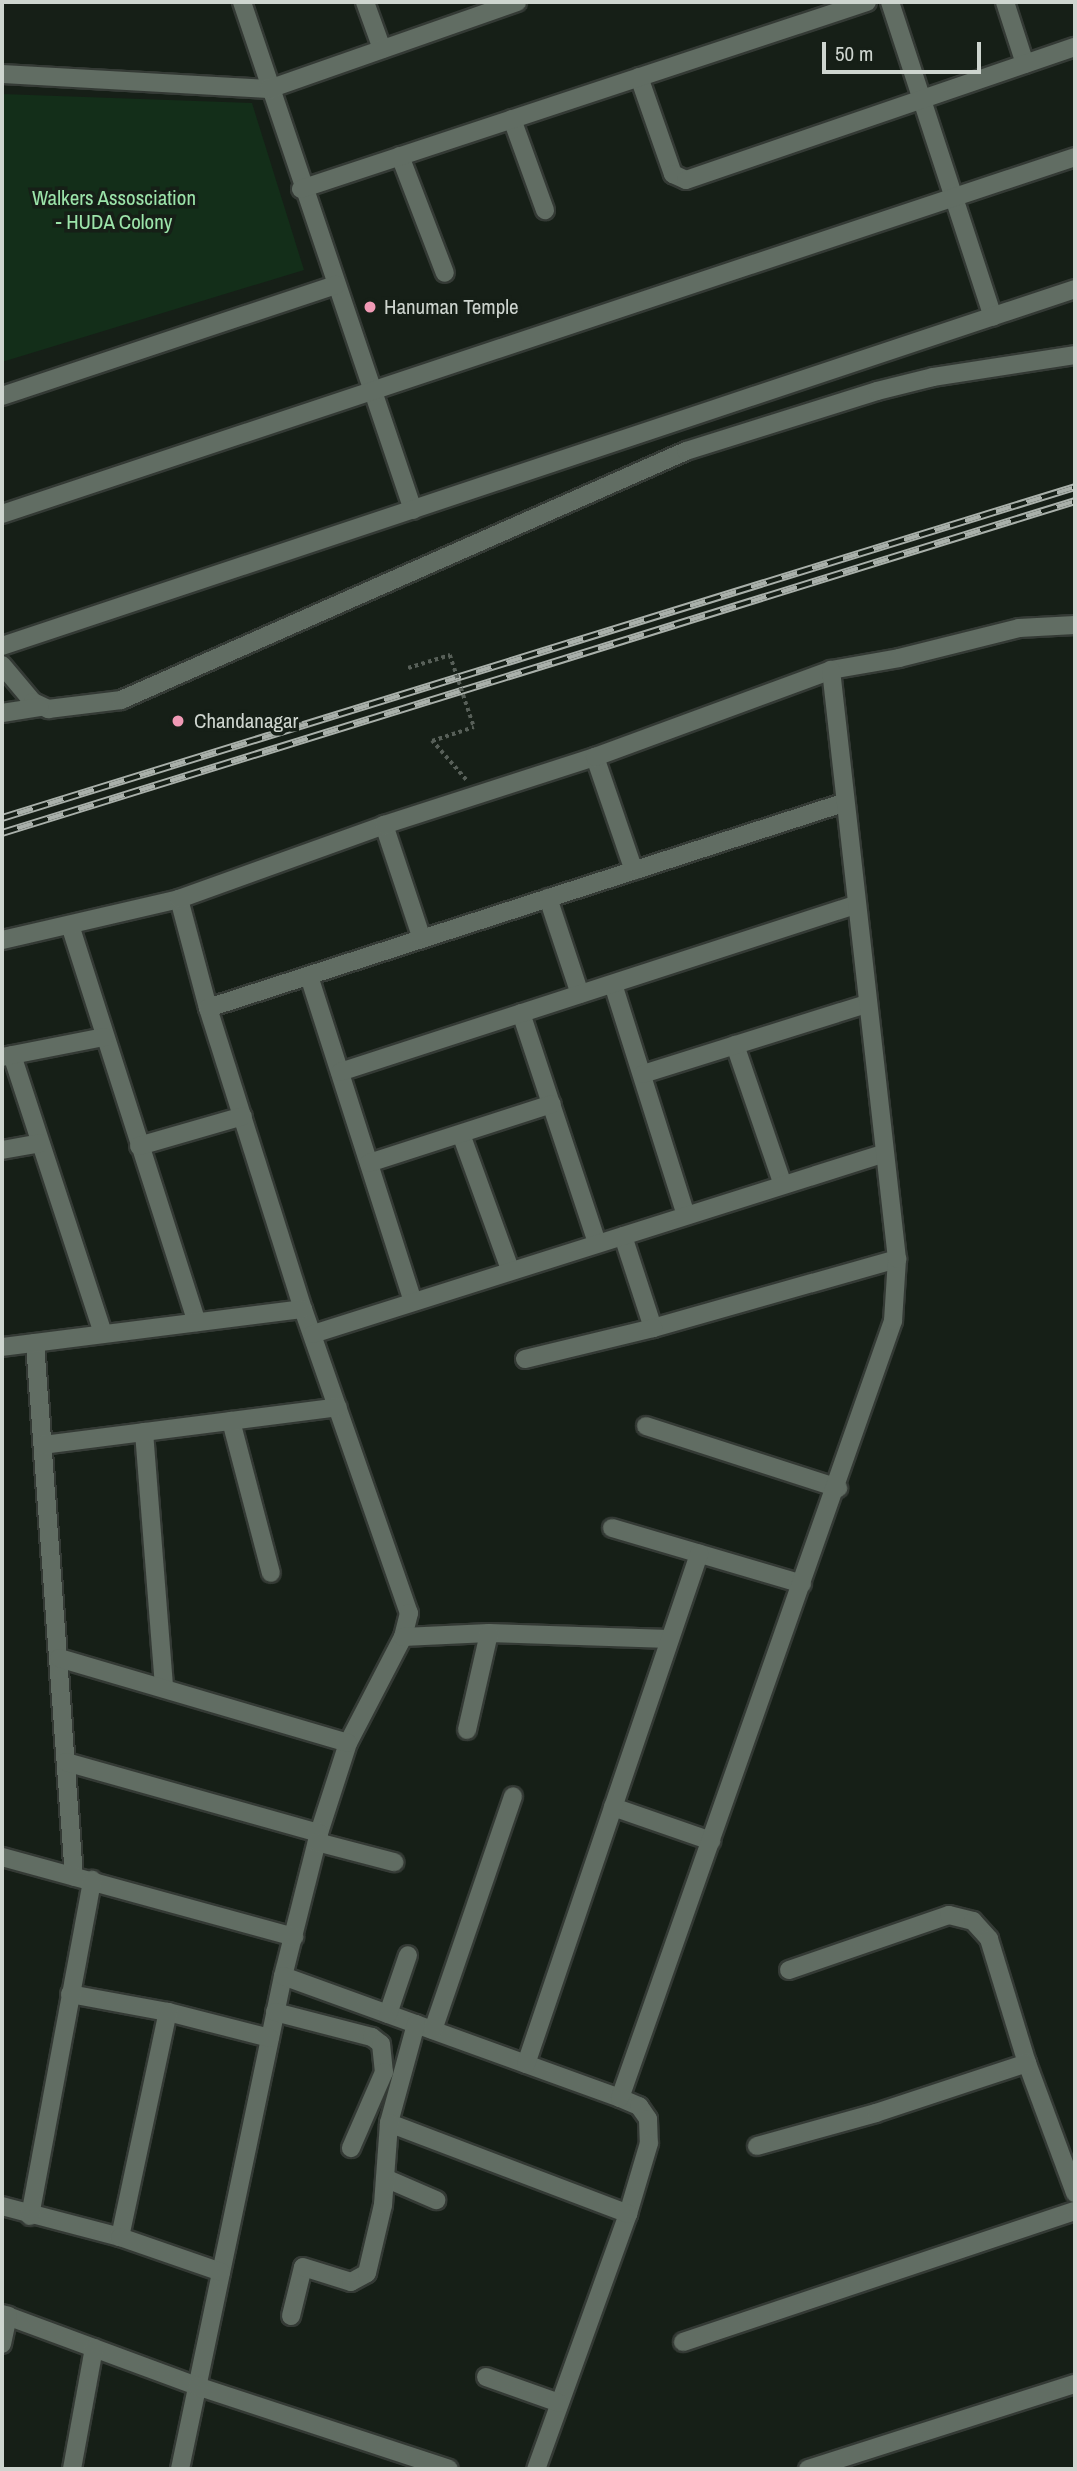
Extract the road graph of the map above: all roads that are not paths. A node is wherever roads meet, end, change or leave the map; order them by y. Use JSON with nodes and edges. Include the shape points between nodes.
{"nodes":[{"id":1,"x":242,"y":2,"type":"edge"},
{"id":2,"x":365,"y":2,"type":"edge"},
{"id":3,"x":517,"y":2,"type":"edge"},
{"id":4,"x":867,"y":2,"type":"edge"},
{"id":5,"x":890,"y":2,"type":"edge"},
{"id":6,"x":1005,"y":2,"type":"edge"},
{"id":7,"x":1075,"y":47,"type":"edge"},
{"id":8,"x":382,"y":49,"type":"junction"},
{"id":9,"x":1025,"y":64,"type":"junction"},
{"id":10,"x":2,"y":74,"type":"edge"},
{"id":11,"x":639,"y":77,"type":"junction"},
{"id":12,"x":268,"y":89,"type":"junction"},
{"id":13,"x":921,"y":99,"type":"junction"},
{"id":14,"x":512,"y":119,"type":"junction"},
{"id":15,"x":400,"y":156,"type":"junction"},
{"id":16,"x":1075,"y":157,"type":"edge"},
{"id":17,"x":301,"y":189,"type":"junction"},
{"id":18,"x":951,"y":197,"type":"junction"},
{"id":19,"x":545,"y":210,"type":"dead end"},
{"id":20,"x":445,"y":273,"type":"dead end"},
{"id":21,"x":336,"y":285,"type":"junction"},
{"id":22,"x":1075,"y":289,"type":"edge"},
{"id":23,"x":993,"y":317,"type":"junction"},
{"id":24,"x":1075,"y":355,"type":"edge"},
{"id":25,"x":374,"y":394,"type":"junction"},
{"id":26,"x":2,"y":396,"type":"edge"},
{"id":27,"x":729,"y":405,"type":"junction"},
{"id":28,"x":670,"y":424,"type":"junction"},
{"id":29,"x":742,"y":432,"type":"junction"},
{"id":30,"x":686,"y":451,"type":"junction"},
{"id":31,"x":413,"y":510,"type":"junction"},
{"id":32,"x":2,"y":514,"type":"edge"},
{"id":33,"x":1075,"y":625,"type":"edge"},
{"id":34,"x":2,"y":646,"type":"edge"},
{"id":35,"x":2,"y":664,"type":"edge"},
{"id":36,"x":831,"y":670,"type":"junction"},
{"id":37,"x":10,"y":685,"type":"edge"},
{"id":38,"x":44,"y":708,"type":"junction"},
{"id":39,"x":2,"y":713,"type":"edge"},
{"id":40,"x":594,"y":757,"type":"junction"},
{"id":41,"x":843,"y":803,"type":"junction"},
{"id":42,"x":384,"y":825,"type":"junction"},
{"id":43,"x":634,"y":870,"type":"junction"},
{"id":44,"x":548,"y":898,"type":"junction"},
{"id":45,"x":179,"y":899,"type":"junction"},
{"id":46,"x":855,"y":905,"type":"junction"},
{"id":47,"x":70,"y":925,"type":"junction"},
{"id":48,"x":422,"y":939,"type":"junction"},
{"id":49,"x":2,"y":940,"type":"edge"},
{"id":50,"x":309,"y":976,"type":"junction"},
{"id":51,"x":613,"y":984,"type":"junction"},
{"id":52,"x":580,"y":994,"type":"junction"},
{"id":53,"x":867,"y":1004,"type":"junction"},
{"id":54,"x":208,"y":1008,"type":"junction"},
{"id":55,"x":521,"y":1013,"type":"junction"},
{"id":56,"x":104,"y":1037,"type":"junction"},
{"id":57,"x":735,"y":1045,"type":"junction"},
{"id":58,"x":7,"y":1056,"type":"edge"},
{"id":59,"x":340,"y":1072,"type":"junction"},
{"id":60,"x":643,"y":1074,"type":"junction"},
{"id":61,"x":552,"y":1104,"type":"junction"},
{"id":62,"x":243,"y":1115,"type":"junction"},
{"id":63,"x":461,"y":1133,"type":"junction"},
{"id":64,"x":40,"y":1143,"type":"junction"},
{"id":65,"x":139,"y":1146,"type":"junction"},
{"id":66,"x":2,"y":1150,"type":"edge"},
{"id":67,"x":882,"y":1154,"type":"junction"},
{"id":68,"x":369,"y":1163,"type":"junction"},
{"id":69,"x":782,"y":1182,"type":"junction"},
{"id":70,"x":686,"y":1215,"type":"junction"},
{"id":71,"x":623,"y":1236,"type":"junction"},
{"id":72,"x":597,"y":1244,"type":"junction"},
{"id":73,"x":897,"y":1259,"type":"junction"},
{"id":74,"x":510,"y":1269,"type":"junction"},
{"id":75,"x":413,"y":1301,"type":"junction"},
{"id":76,"x":303,"y":1308,"type":"junction"},
{"id":77,"x":197,"y":1322,"type":"junction"},
{"id":78,"x":653,"y":1328,"type":"junction"},
{"id":79,"x":103,"y":1334,"type":"junction"},
{"id":80,"x":313,"y":1334,"type":"junction"},
{"id":81,"x":36,"y":1343,"type":"junction"},
{"id":82,"x":2,"y":1345,"type":"edge"},
{"id":83,"x":525,"y":1359,"type":"dead end"},
{"id":84,"x":338,"y":1407,"type":"junction"},
{"id":85,"x":230,"y":1421,"type":"junction"},
{"id":86,"x":646,"y":1426,"type":"dead end"},
{"id":87,"x":144,"y":1432,"type":"junction"},
{"id":88,"x":43,"y":1445,"type":"junction"},
{"id":89,"x":838,"y":1488,"type":"junction"},
{"id":90,"x":612,"y":1528,"type":"dead end"},
{"id":91,"x":699,"y":1554,"type":"junction"},
{"id":92,"x":271,"y":1573,"type":"dead end"},
{"id":93,"x":803,"y":1584,"type":"junction"},
{"id":94,"x":489,"y":1633,"type":"junction"},
{"id":95,"x":403,"y":1637,"type":"junction"},
{"id":96,"x":669,"y":1639,"type":"junction"},
{"id":97,"x":59,"y":1658,"type":"junction"},
{"id":98,"x":164,"y":1688,"type":"junction"},
{"id":99,"x":467,"y":1730,"type":"dead end"},
{"id":100,"x":348,"y":1743,"type":"junction"},
{"id":101,"x":66,"y":1762,"type":"junction"},
{"id":102,"x":513,"y":1796,"type":"dead end"},
{"id":103,"x":613,"y":1807,"type":"junction"},
{"id":104,"x":318,"y":1837,"type":"junction"},
{"id":105,"x":711,"y":1841,"type":"junction"},
{"id":106,"x":2,"y":1857,"type":"edge"},
{"id":107,"x":394,"y":1862,"type":"dead end"},
{"id":108,"x":83,"y":1878,"type":"junction"},
{"id":109,"x":294,"y":1937,"type":"junction"},
{"id":110,"x":408,"y":1955,"type":"dead end"},
{"id":111,"x":789,"y":1970,"type":"dead end"},
{"id":112,"x":283,"y":1976,"type":"junction"},
{"id":113,"x":70,"y":1994,"type":"junction"},
{"id":114,"x":168,"y":2012,"type":"junction"},
{"id":115,"x":275,"y":2012,"type":"junction"},
{"id":116,"x":388,"y":2014,"type":"junction"},
{"id":117,"x":425,"y":2027,"type":"junction"},
{"id":118,"x":270,"y":2038,"type":"junction"},
{"id":119,"x":1027,"y":2063,"type":"junction"},
{"id":120,"x":526,"y":2064,"type":"junction"},
{"id":121,"x":620,"y":2098,"type":"junction"},
{"id":122,"x":389,"y":2123,"type":"junction"},
{"id":123,"x":757,"y":2146,"type":"dead end"},
{"id":124,"x":351,"y":2148,"type":"dead end"},
{"id":125,"x":384,"y":2178,"type":"junction"},
{"id":126,"x":1075,"y":2193,"type":"edge"},
{"id":127,"x":436,"y":2200,"type":"dead end"},
{"id":128,"x":2,"y":2206,"type":"edge"},
{"id":129,"x":1075,"y":2211,"type":"edge"},
{"id":130,"x":628,"y":2214,"type":"junction"},
{"id":131,"x":30,"y":2216,"type":"junction"},
{"id":132,"x":120,"y":2237,"type":"junction"},
{"id":133,"x":221,"y":2272,"type":"junction"},
{"id":134,"x":5,"y":2315,"type":"edge"},
{"id":135,"x":290,"y":2316,"type":"dead end"},
{"id":136,"x":683,"y":2343,"type":"dead end"},
{"id":137,"x":2,"y":2344,"type":"edge"},
{"id":138,"x":94,"y":2348,"type":"junction"},
{"id":139,"x":486,"y":2377,"type":"dead end"},
{"id":140,"x":1075,"y":2384,"type":"edge"},
{"id":141,"x":197,"y":2386,"type":"junction"},
{"id":142,"x":559,"y":2403,"type":"junction"},
{"id":143,"x":72,"y":2469,"type":"edge"},
{"id":144,"x":180,"y":2469,"type":"edge"},
{"id":145,"x":449,"y":2469,"type":"edge"},
{"id":146,"x":536,"y":2469,"type":"edge"},
{"id":147,"x":808,"y":2469,"type":"edge"}],
"edges":[{"from":1,"to":12,"type":"street"},
{"from":2,"to":8,"type":"street"},
{"from":3,"to":8,"type":"street"},
{"from":4,"to":11,"type":"street"},
{"from":5,"to":13,"type":"street"},
{"from":6,"to":9,"type":"street"},
{"from":7,"to":9,"type":"street"},
{"from":8,"to":12,"type":"street"},
{"from":9,"to":13,"type":"street"},
{"from":10,"to":12,"type":"street"},
{"from":11,"to":13,"type":"street","via":[[678,180]]},
{"from":11,"to":14,"type":"street"},
{"from":12,"to":17,"type":"street"},
{"from":13,"to":18,"type":"street"},
{"from":14,"to":15,"type":"street"},
{"from":14,"to":19,"type":"street"},
{"from":15,"to":17,"type":"street"},
{"from":15,"to":20,"type":"street"},
{"from":16,"to":18,"type":"street"},
{"from":17,"to":21,"type":"street"},
{"from":18,"to":23,"type":"street"},
{"from":18,"to":25,"type":"street"},
{"from":21,"to":25,"type":"street"},
{"from":21,"to":26,"type":"street"},
{"from":22,"to":23,"type":"street"},
{"from":23,"to":27,"type":"street"},
{"from":24,"to":29,"type":"street","via":[[933,377]]},
{"from":25,"to":31,"type":"street"},
{"from":25,"to":32,"type":"street"},
{"from":27,"to":28,"type":"street"},
{"from":27,"to":29,"type":"street"},
{"from":28,"to":30,"type":"street"},
{"from":28,"to":31,"type":"street"},
{"from":29,"to":30,"type":"street"},
{"from":30,"to":38,"type":"street","via":[[121,700]]},
{"from":31,"to":34,"type":"street"},
{"from":33,"to":36,"type":"street","via":[[1019,628]]},
{"from":35,"to":37,"type":"street"},
{"from":36,"to":40,"type":"street"},
{"from":36,"to":41,"type":"street"},
{"from":37,"to":38,"type":"street"},
{"from":38,"to":39,"type":"street"},
{"from":40,"to":42,"type":"street"},
{"from":40,"to":43,"type":"street"},
{"from":41,"to":43,"type":"street"},
{"from":41,"to":46,"type":"street"},
{"from":42,"to":45,"type":"street"},
{"from":42,"to":48,"type":"street"},
{"from":43,"to":44,"type":"street"},
{"from":44,"to":48,"type":"street"},
{"from":44,"to":52,"type":"street"},
{"from":45,"to":47,"type":"street"},
{"from":45,"to":54,"type":"street"},
{"from":46,"to":51,"type":"street"},
{"from":46,"to":53,"type":"street"},
{"from":47,"to":49,"type":"street"},
{"from":47,"to":56,"type":"street"},
{"from":48,"to":50,"type":"street"},
{"from":50,"to":54,"type":"street"},
{"from":50,"to":59,"type":"street"},
{"from":51,"to":52,"type":"street"},
{"from":51,"to":60,"type":"street"},
{"from":52,"to":55,"type":"street"},
{"from":53,"to":57,"type":"street"},
{"from":53,"to":67,"type":"street"},
{"from":54,"to":62,"type":"street"},
{"from":55,"to":59,"type":"street"},
{"from":55,"to":61,"type":"street"},
{"from":56,"to":58,"type":"street"},
{"from":56,"to":65,"type":"street"},
{"from":57,"to":60,"type":"street"},
{"from":57,"to":69,"type":"street"},
{"from":58,"to":64,"type":"street"},
{"from":59,"to":68,"type":"street"},
{"from":60,"to":70,"type":"street"},
{"from":61,"to":63,"type":"street"},
{"from":61,"to":72,"type":"street"},
{"from":62,"to":65,"type":"street"},
{"from":62,"to":76,"type":"street"},
{"from":63,"to":68,"type":"street"},
{"from":63,"to":74,"type":"street"},
{"from":64,"to":66,"type":"street"},
{"from":64,"to":79,"type":"street"},
{"from":65,"to":77,"type":"street"},
{"from":67,"to":69,"type":"street"},
{"from":67,"to":73,"type":"street"},
{"from":68,"to":75,"type":"street"},
{"from":69,"to":70,"type":"street"},
{"from":70,"to":71,"type":"street"},
{"from":71,"to":72,"type":"street"},
{"from":71,"to":78,"type":"street"},
{"from":72,"to":74,"type":"street"},
{"from":73,"to":78,"type":"street"},
{"from":73,"to":89,"type":"street","via":[[893,1321]]},
{"from":74,"to":75,"type":"street"},
{"from":75,"to":80,"type":"street"},
{"from":76,"to":77,"type":"street"},
{"from":76,"to":80,"type":"street"},
{"from":77,"to":79,"type":"street"},
{"from":78,"to":83,"type":"street"},
{"from":79,"to":81,"type":"street"},
{"from":80,"to":84,"type":"street"},
{"from":81,"to":82,"type":"street"},
{"from":81,"to":88,"type":"street"},
{"from":84,"to":85,"type":"street"},
{"from":84,"to":95,"type":"street","via":[[409,1612]]},
{"from":85,"to":87,"type":"street"},
{"from":85,"to":92,"type":"street"},
{"from":86,"to":89,"type":"street"},
{"from":87,"to":88,"type":"street"},
{"from":87,"to":98,"type":"street"},
{"from":88,"to":97,"type":"street"},
{"from":89,"to":93,"type":"street"},
{"from":90,"to":91,"type":"street"},
{"from":91,"to":93,"type":"street"},
{"from":91,"to":96,"type":"street"},
{"from":93,"to":105,"type":"street"},
{"from":94,"to":95,"type":"street"},
{"from":94,"to":96,"type":"street"},
{"from":94,"to":99,"type":"street"},
{"from":95,"to":100,"type":"street"},
{"from":96,"to":103,"type":"street"},
{"from":97,"to":98,"type":"street"},
{"from":97,"to":101,"type":"street"},
{"from":98,"to":100,"type":"street"},
{"from":100,"to":104,"type":"street"},
{"from":101,"to":104,"type":"street"},
{"from":101,"to":108,"type":"street"},
{"from":102,"to":117,"type":"street"},
{"from":103,"to":105,"type":"street"},
{"from":103,"to":120,"type":"street"},
{"from":104,"to":107,"type":"street"},
{"from":104,"to":109,"type":"street"},
{"from":105,"to":121,"type":"street"},
{"from":106,"to":108,"type":"street"},
{"from":108,"to":109,"type":"street"},
{"from":108,"to":113,"type":"street"},
{"from":109,"to":112,"type":"street"},
{"from":110,"to":116,"type":"street"},
{"from":111,"to":119,"type":"street","via":[[949,1915],[974,1921],[989,1939]]},
{"from":112,"to":115,"type":"street"},
{"from":112,"to":116,"type":"street"},
{"from":113,"to":114,"type":"street"},
{"from":113,"to":131,"type":"street"},
{"from":114,"to":118,"type":"street"},
{"from":114,"to":132,"type":"street"},
{"from":115,"to":118,"type":"street"},
{"from":115,"to":124,"type":"street","via":[[372,2037],[381,2044],[384,2072]]},
{"from":116,"to":117,"type":"street"},
{"from":117,"to":120,"type":"street"},
{"from":117,"to":122,"type":"street"},
{"from":118,"to":133,"type":"street"},
{"from":119,"to":123,"type":"street"},
{"from":119,"to":126,"type":"street"},
{"from":120,"to":121,"type":"street"},
{"from":121,"to":130,"type":"street","via":[[639,2106],[648,2119],[649,2143]]},
{"from":122,"to":125,"type":"street"},
{"from":122,"to":130,"type":"street"},
{"from":125,"to":127,"type":"street"},
{"from":125,"to":135,"type":"street","via":[[367,2273],[351,2282],[303,2267]]},
{"from":128,"to":131,"type":"street"},
{"from":129,"to":136,"type":"street"},
{"from":130,"to":142,"type":"street"},
{"from":131,"to":132,"type":"street"},
{"from":132,"to":133,"type":"street"},
{"from":133,"to":141,"type":"street"},
{"from":134,"to":137,"type":"street"},
{"from":134,"to":138,"type":"street"},
{"from":138,"to":141,"type":"street"},
{"from":138,"to":143,"type":"street"},
{"from":139,"to":142,"type":"street"},
{"from":140,"to":147,"type":"street"},
{"from":141,"to":144,"type":"street"},
{"from":141,"to":145,"type":"street"},
{"from":142,"to":146,"type":"street"}]}
